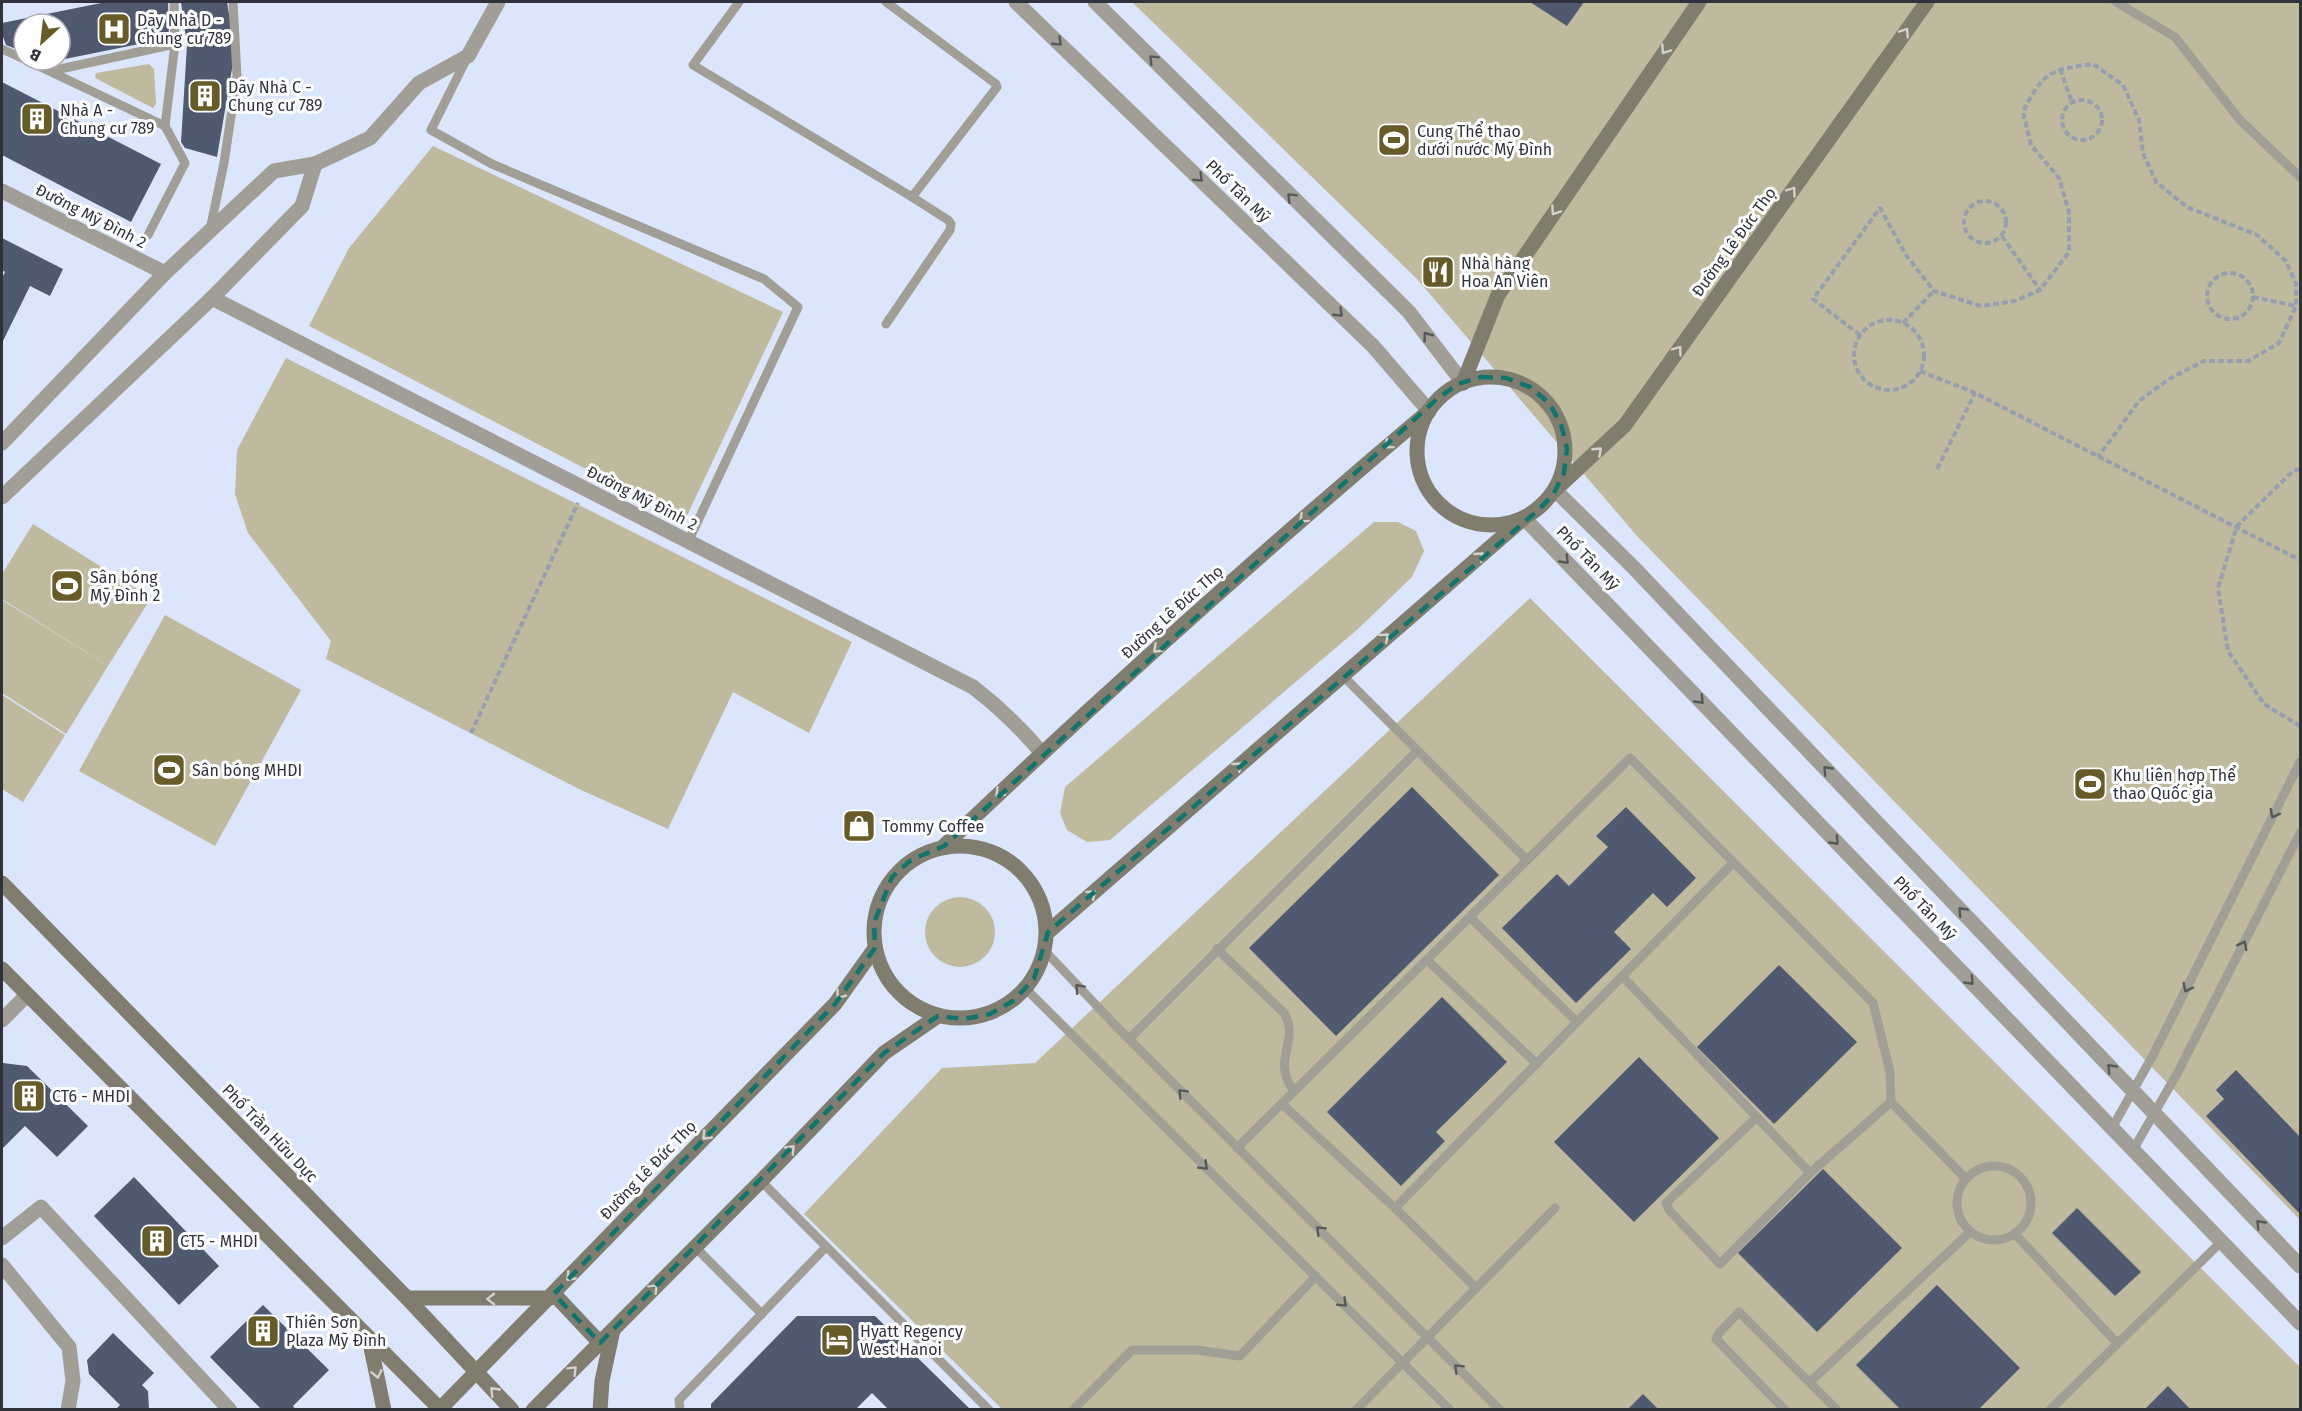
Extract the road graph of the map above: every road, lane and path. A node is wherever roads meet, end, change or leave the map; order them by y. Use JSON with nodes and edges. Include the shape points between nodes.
{"nodes":[{"id":1,"x":174,"y":2,"type":"edge"},
{"id":2,"x":233,"y":2,"type":"edge"},
{"id":3,"x":498,"y":2,"type":"edge"},
{"id":4,"x":739,"y":2,"type":"edge"},
{"id":5,"x":886,"y":2,"type":"edge"},
{"id":6,"x":1016,"y":2,"type":"edge"},
{"id":7,"x":1095,"y":2,"type":"edge"},
{"id":8,"x":1699,"y":2,"type":"edge"},
{"id":9,"x":1927,"y":2,"type":"edge"},
{"id":10,"x":2116,"y":2,"type":"edge"},
{"id":11,"x":175,"y":44,"type":"junction"},
{"id":12,"x":468,"y":56,"type":"junction"},
{"id":13,"x":72,"y":66,"type":"edge"},
{"id":14,"x":2060,"y":69,"type":"junction"},
{"id":15,"x":53,"y":72,"type":"edge"},
{"id":16,"x":2072,"y":102,"type":"junction"},
{"id":17,"x":165,"y":126,"type":"junction"},
{"id":18,"x":315,"y":164,"type":"junction"},
{"id":19,"x":2301,"y":177,"type":"edge"},
{"id":20,"x":2,"y":191,"type":"edge"},
{"id":21,"x":912,"y":197,"type":"junction"},
{"id":22,"x":210,"y":230,"type":"junction"},
{"id":23,"x":148,"y":235,"type":"dead end"},
{"id":24,"x":2002,"y":236,"type":"junction"},
{"id":25,"x":165,"y":273,"type":"junction"},
{"id":26,"x":2040,"y":290,"type":"junction"},
{"id":27,"x":1934,"y":291,"type":"junction"},
{"id":28,"x":2253,"y":297,"type":"junction"},
{"id":29,"x":212,"y":298,"type":"junction"},
{"id":30,"x":2296,"y":306,"type":"junction"},
{"id":31,"x":1903,"y":323,"type":"junction"},
{"id":32,"x":886,"y":324,"type":"dead end"},
{"id":33,"x":1860,"y":335,"type":"junction"},
{"id":34,"x":1920,"y":371,"type":"junction"},
{"id":35,"x":1462,"y":383,"type":"junction"},
{"id":36,"x":1975,"y":393,"type":"junction"},
{"id":37,"x":1429,"y":411,"type":"junction"},
{"id":38,"x":2,"y":443,"type":"edge"},
{"id":39,"x":2098,"y":457,"type":"junction"},
{"id":40,"x":1937,"y":469,"type":"dead end"},
{"id":41,"x":2301,"y":469,"type":"edge"},
{"id":42,"x":584,"y":489,"type":"junction"},
{"id":43,"x":1555,"y":490,"type":"junction"},
{"id":44,"x":2,"y":497,"type":"edge"},
{"id":45,"x":1524,"y":518,"type":"junction"},
{"id":46,"x":2236,"y":526,"type":"junction"},
{"id":47,"x":688,"y":542,"type":"junction"},
{"id":48,"x":2301,"y":560,"type":"edge"},
{"id":49,"x":1342,"y":675,"type":"junction"},
{"id":50,"x":2301,"y":726,"type":"edge"},
{"id":51,"x":471,"y":734,"type":"dead end"},
{"id":52,"x":1417,"y":751,"type":"junction"},
{"id":53,"x":1041,"y":752,"type":"junction"},
{"id":54,"x":2301,"y":762,"type":"edge"},
{"id":55,"x":2301,"y":833,"type":"edge"},
{"id":56,"x":944,"y":846,"type":"junction"},
{"id":57,"x":1527,"y":860,"type":"junction"},
{"id":58,"x":1732,"y":863,"type":"junction"},
{"id":59,"x":2,"y":884,"type":"edge"},
{"id":60,"x":1470,"y":917,"type":"junction"},
{"id":61,"x":1047,"y":932,"type":"junction"},
{"id":62,"x":875,"y":948,"type":"junction"},
{"id":63,"x":1217,"y":949,"type":"junction"},
{"id":64,"x":1046,"y":952,"type":"junction"},
{"id":65,"x":1427,"y":960,"type":"junction"},
{"id":66,"x":2,"y":969,"type":"edge"},
{"id":67,"x":1622,"y":976,"type":"junction"},
{"id":68,"x":1025,"y":988,"type":"junction"},
{"id":69,"x":27,"y":995,"type":"junction"},
{"id":70,"x":938,"y":1016,"type":"junction"},
{"id":71,"x":2,"y":1020,"type":"edge"},
{"id":72,"x":1577,"y":1022,"type":"junction"},
{"id":73,"x":1129,"y":1039,"type":"junction"},
{"id":74,"x":1537,"y":1064,"type":"junction"},
{"id":75,"x":1294,"y":1091,"type":"junction"},
{"id":76,"x":2133,"y":1091,"type":"junction"},
{"id":77,"x":1891,"y":1102,"type":"junction"},
{"id":78,"x":1282,"y":1104,"type":"junction"},
{"id":79,"x":2154,"y":1113,"type":"junction"},
{"id":80,"x":1756,"y":1118,"type":"junction"},
{"id":81,"x":2112,"y":1128,"type":"junction"},
{"id":82,"x":1237,"y":1148,"type":"junction"},
{"id":83,"x":2133,"y":1150,"type":"junction"},
{"id":84,"x":1810,"y":1173,"type":"junction"},
{"id":85,"x":1966,"y":1179,"type":"junction"},
{"id":86,"x":760,"y":1181,"type":"junction"},
{"id":87,"x":1395,"y":1208,"type":"junction"},
{"id":88,"x":1555,"y":1208,"type":"dead end"},
{"id":89,"x":1970,"y":1232,"type":"junction"},
{"id":90,"x":2015,"y":1234,"type":"junction"},
{"id":91,"x":2,"y":1238,"type":"edge"},
{"id":92,"x":2222,"y":1241,"type":"junction"},
{"id":93,"x":695,"y":1247,"type":"junction"},
{"id":94,"x":826,"y":1247,"type":"junction"},
{"id":95,"x":2,"y":1265,"type":"edge"},
{"id":96,"x":2301,"y":1266,"type":"edge"},
{"id":97,"x":1316,"y":1276,"type":"junction"},
{"id":98,"x":1476,"y":1288,"type":"junction"},
{"id":99,"x":552,"y":1296,"type":"junction"},
{"id":100,"x":408,"y":1298,"type":"junction"},
{"id":101,"x":762,"y":1314,"type":"junction"},
{"id":102,"x":2301,"y":1323,"type":"edge"},
{"id":103,"x":613,"y":1330,"type":"junction"},
{"id":104,"x":1427,"y":1337,"type":"junction"},
{"id":105,"x":369,"y":1338,"type":"junction"},
{"id":106,"x":600,"y":1343,"type":"junction"},
{"id":107,"x":2117,"y":1343,"type":"junction"},
{"id":108,"x":1403,"y":1362,"type":"junction"},
{"id":109,"x":476,"y":1372,"type":"junction"},
{"id":110,"x":1810,"y":1382,"type":"junction"},
{"id":111,"x":440,"y":1409,"type":"edge"},
{"id":112,"x":68,"y":1410,"type":"edge"},
{"id":113,"x":230,"y":1410,"type":"edge"},
{"id":114,"x":384,"y":1410,"type":"edge"},
{"id":115,"x":512,"y":1410,"type":"edge"},
{"id":116,"x":534,"y":1410,"type":"edge"},
{"id":117,"x":600,"y":1410,"type":"edge"},
{"id":118,"x":680,"y":1410,"type":"edge"},
{"id":119,"x":989,"y":1410,"type":"edge"},
{"id":120,"x":1073,"y":1410,"type":"edge"},
{"id":121,"x":1356,"y":1410,"type":"edge"},
{"id":122,"x":1450,"y":1410,"type":"edge"},
{"id":123,"x":1500,"y":1410,"type":"edge"},
{"id":124,"x":1785,"y":1410,"type":"edge"},
{"id":125,"x":1837,"y":1410,"type":"edge"},
{"id":126,"x":2050,"y":1410,"type":"edge"}],
"edges":[{"from":1,"to":11,"type":"lane"},
{"from":2,"to":22,"type":"lane","via":[[237,76]]},
{"from":3,"to":12,"type":"street"},
{"from":4,"to":21,"type":"lane","via":[[693,65]]},
{"from":5,"to":21,"type":"lane","via":[[997,87]]},
{"from":6,"to":37,"type":"street","name":"Phố Tân Mỹ","one_way":true,"via":[[1373,346]]},
{"from":35,"to":7,"type":"street","name":"Phố Tân Mỹ","one_way":true,"via":[[1409,312]]},
{"from":8,"to":35,"type":"main road","one_way":true,"via":[[1498,295]]},
{"from":43,"to":9,"type":"main road","name":"Đường Lê Đức Thọ","one_way":true,"via":[[1625,425]]},
{"from":10,"to":19,"type":"lane","via":[[2175,37],[2240,120]]},
{"from":11,"to":13,"type":"lane"},
{"from":11,"to":17,"type":"lane"},
{"from":12,"to":18,"type":"street","via":[[419,83],[370,138]]},
{"from":12,"to":47,"type":"lane","via":[[431,130],[492,164],[764,279],[798,307]]},
{"from":14,"to":16,"type":"path"},
{"from":14,"to":26,"type":"path","via":[[2037,85],[2023,112],[2031,146],[2059,178],[2069,212],[2069,252]]},
{"from":14,"to":30,"type":"path","via":[[2093,64],[2123,85],[2139,120],[2143,153],[2156,182],[2187,207],[2257,235],[2286,261],[2296,284]]},
{"from":15,"to":17,"type":"lane"},
{"from":16,"to":16,"type":"path","via":[[2091,102],[2100,111],[2100,129],[2091,138],[2077,140],[2065,132],[2061,119]]},
{"from":17,"to":23,"type":"lane","via":[[185,163]]},
{"from":18,"to":22,"type":"street","via":[[274,171]]},
{"from":18,"to":29,"type":"street","via":[[302,206]]},
{"from":20,"to":25,"type":"street","name":"Đường Mỹ Đình 2"},
{"from":21,"to":32,"type":"lane","via":[[948,220],[950,230]]},
{"from":22,"to":25,"type":"street"},
{"from":24,"to":24,"type":"path","via":[[1990,243],[1970,237],[1964,224],[1968,210],[1978,202],[1998,205],[2006,217]]},
{"from":24,"to":26,"type":"path"},
{"from":25,"to":38,"type":"street"},
{"from":26,"to":27,"type":"path","via":[[2015,301],[1981,306]]},
{"from":27,"to":31,"type":"path"},
{"from":27,"to":33,"type":"path","via":[[1906,255],[1880,208],[1813,299]]},
{"from":28,"to":28,"type":"path","via":[[2247,312],[2233,319],[2218,315],[2207,295],[2212,282],[2231,274],[2249,284]]},
{"from":28,"to":30,"type":"path"},
{"from":29,"to":42,"type":"street","name":"Đường Mỹ Đình 2"},
{"from":29,"to":44,"type":"street"},
{"from":30,"to":39,"type":"path","via":[[2279,342],[2248,361],[2204,361],[2169,379],[2139,401]]},
{"from":31,"to":33,"type":"path","via":[[1879,321]]},
{"from":31,"to":34,"type":"path","via":[[1919,338],[1923,349]]},
{"from":33,"to":34,"type":"path","via":[[1855,345],[1856,368],[1871,385],[1893,390],[1913,380]]},
{"from":34,"to":36,"type":"path"},
{"from":35,"to":37,"type":"main road","via":[[1438,398]]},
{"from":35,"to":43,"type":"main road","via":[[1481,377],[1506,378],[1530,387],[1549,403],[1561,424],[1567,448],[1564,473]]},
{"from":36,"to":39,"type":"path"},
{"from":36,"to":40,"type":"path"},
{"from":37,"to":45,"type":"main road","via":[[1417,442],[1418,467],[1427,490],[1443,508],[1465,521],[1489,526]]},
{"from":37,"to":53,"type":"main road","name":"Đường Lê Đức Thọ","one_way":true},
{"from":39,"to":46,"type":"path"},
{"from":41,"to":46,"type":"path","via":[[2293,471]]},
{"from":42,"to":47,"type":"street","name":"Đường Mỹ Đình 2"},
{"from":42,"to":51,"type":"path"},
{"from":43,"to":45,"type":"main road","via":[[1536,512]]},
{"from":76,"to":43,"type":"street","name":"Phố Tân Mỹ","one_way":true,"via":[[1642,576]]},
{"from":49,"to":45,"type":"main road","one_way":true},
{"from":45,"to":81,"type":"street","name":"Phố Tân Mỹ","one_way":true},
{"from":46,"to":48,"type":"path"},
{"from":46,"to":50,"type":"path","via":[[2218,588],[2228,651],[2264,704]]},
{"from":47,"to":53,"type":"street","name":"Đường Mỹ Đình 2","via":[[973,687],[1018,725]]},
{"from":49,"to":52,"type":"lane"},
{"from":61,"to":49,"type":"main road","one_way":true},
{"from":52,"to":57,"type":"lane"},
{"from":52,"to":63,"type":"lane"},
{"from":53,"to":56,"type":"main road","name":"Đường Lê Đức Thọ","one_way":true},
{"from":54,"to":76,"type":"lane","one_way":true},
{"from":79,"to":55,"type":"lane","one_way":true},
{"from":56,"to":61,"type":"main road","via":[[981,848],[1003,856],[1021,870],[1035,888]]},
{"from":56,"to":62,"type":"main road","via":[[911,860],[892,877],[880,899],[874,923]]},
{"from":57,"to":58,"type":"lane","via":[[1630,758]]},
{"from":57,"to":60,"type":"lane"},
{"from":58,"to":67,"type":"lane"},
{"from":58,"to":77,"type":"lane","via":[[1873,1003],[1890,1072]]},
{"from":59,"to":100,"type":"main road","name":"Phố Trần Hữu Dực"},
{"from":60,"to":65,"type":"lane"},
{"from":60,"to":72,"type":"lane"},
{"from":61,"to":64,"type":"main road"},
{"from":62,"to":70,"type":"main road","via":[[887,978],[909,1002]]},
{"from":62,"to":99,"type":"main road","name":"Đường Lê Đức Thọ","one_way":true,"via":[[835,1004]]},
{"from":63,"to":73,"type":"lane"},
{"from":63,"to":75,"type":"lane","via":[[1291,1023],[1284,1071]]},
{"from":64,"to":68,"type":"main road","via":[[1034,979]]},
{"from":73,"to":64,"type":"lane","one_way":true},
{"from":65,"to":74,"type":"lane"},
{"from":65,"to":75,"type":"lane"},
{"from":66,"to":69,"type":"main road"},
{"from":67,"to":72,"type":"lane"},
{"from":67,"to":80,"type":"lane"},
{"from":68,"to":70,"type":"main road","via":[[1013,1001],[990,1014],[964,1019]]},
{"from":68,"to":97,"type":"lane","one_way":true},
{"from":69,"to":71,"type":"street"},
{"from":69,"to":105,"type":"main road"},
{"from":86,"to":70,"type":"main road","one_way":true,"via":[[884,1053]]},
{"from":72,"to":74,"type":"lane"},
{"from":82,"to":73,"type":"lane","one_way":true},
{"from":74,"to":87,"type":"lane"},
{"from":75,"to":78,"type":"lane"},
{"from":76,"to":79,"type":"street","name":"Phố Tân Mỹ"},
{"from":76,"to":81,"type":"lane"},
{"from":77,"to":84,"type":"lane"},
{"from":77,"to":85,"type":"lane"},
{"from":78,"to":82,"type":"lane"},
{"from":78,"to":87,"type":"lane"},
{"from":79,"to":83,"type":"lane"},
{"from":96,"to":79,"type":"street","name":"Phố Tân Mỹ","one_way":true},
{"from":80,"to":84,"type":"lane"},
{"from":80,"to":84,"type":"lane","via":[[1666,1203],[1720,1264]]},
{"from":81,"to":83,"type":"street","name":"Phố Tân Mỹ"},
{"from":104,"to":82,"type":"lane","one_way":true},
{"from":83,"to":92,"type":"street","name":"Phố Tân Mỹ"},
{"from":85,"to":89,"type":"lane","via":[[1957,1200],[1958,1212]]},
{"from":85,"to":90,"type":"lane","via":[[1987,1166],[2000,1166],[2022,1178],[2029,1189],[2030,1214]]},
{"from":86,"to":93,"type":"main road"},
{"from":86,"to":94,"type":"lane"},
{"from":87,"to":98,"type":"lane"},
{"from":88,"to":98,"type":"lane"},
{"from":89,"to":90,"type":"lane","via":[[1992,1240]]},
{"from":89,"to":110,"type":"lane"},
{"from":90,"to":107,"type":"lane"},
{"from":91,"to":113,"type":"street","via":[[41,1207]]},
{"from":92,"to":102,"type":"street","name":"Phố Tân Mỹ"},
{"from":92,"to":107,"type":"lane"},
{"from":93,"to":101,"type":"lane"},
{"from":103,"to":93,"type":"main road","one_way":true},
{"from":94,"to":101,"type":"lane"},
{"from":94,"to":119,"type":"lane"},
{"from":95,"to":112,"type":"street","via":[[69,1347],[73,1381]]},
{"from":97,"to":108,"type":"lane","one_way":true},
{"from":97,"to":120,"type":"lane","via":[[1240,1356],[1197,1350],[1132,1350]]},
{"from":98,"to":104,"type":"lane"},
{"from":99,"to":100,"type":"main road","one_way":true},
{"from":99,"to":106,"type":"main road"},
{"from":99,"to":109,"type":"main road","name":"Đường Lê Đức Thọ"},
{"from":100,"to":109,"type":"main road","name":"Phố Trần Hữu Dực"},
{"from":101,"to":118,"type":"lane","via":[[679,1400]]},
{"from":103,"to":106,"type":"main road"},
{"from":103,"to":117,"type":"main road"},
{"from":104,"to":108,"type":"lane"},
{"from":123,"to":104,"type":"lane","one_way":true},
{"from":105,"to":111,"type":"main road"},
{"from":105,"to":114,"type":"main road","one_way":true},
{"from":116,"to":106,"type":"main road","one_way":true},
{"from":107,"to":126,"type":"lane"},
{"from":108,"to":121,"type":"lane"},
{"from":108,"to":122,"type":"lane"},
{"from":109,"to":111,"type":"main road","name":"Đường Lê Đức Thọ"},
{"from":115,"to":109,"type":"main road","name":"Phố Trần Hữu Dực","one_way":true},
{"from":110,"to":124,"type":"lane","via":[[1740,1312],[1719,1333],[1716,1340]]},
{"from":110,"to":125,"type":"lane"}]}
